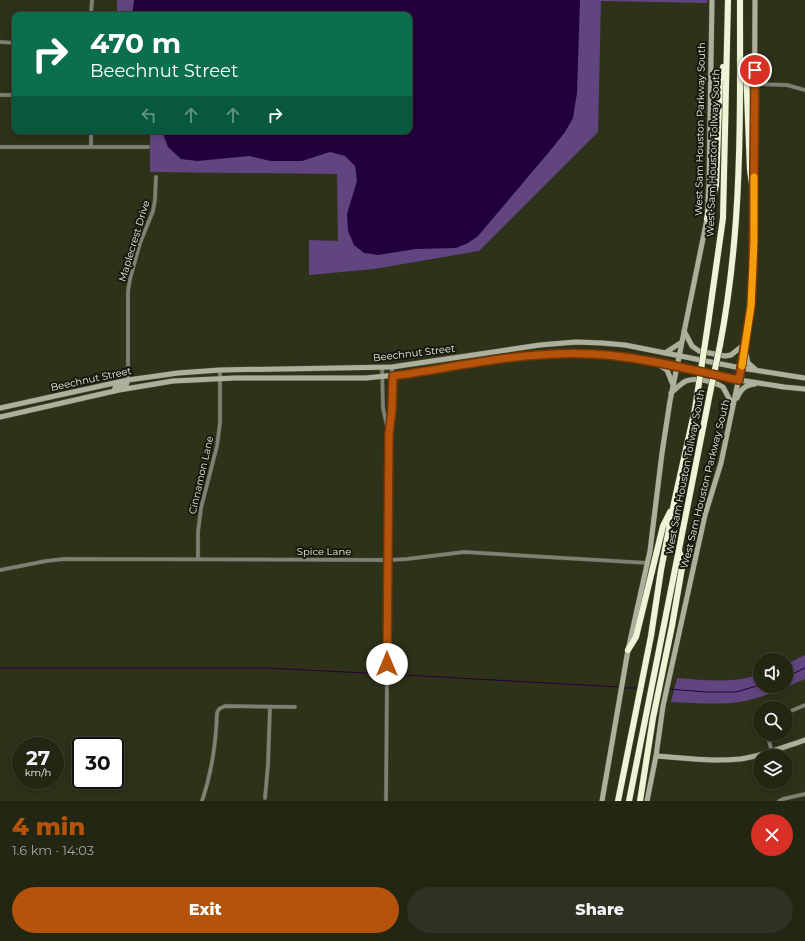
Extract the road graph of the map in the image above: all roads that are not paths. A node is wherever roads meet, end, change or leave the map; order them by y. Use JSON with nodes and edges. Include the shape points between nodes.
{"nodes":[{"id":1,"x":92,"y":0,"type":"edge"},
{"id":2,"x":712,"y":0,"type":"edge"},
{"id":3,"x":728,"y":0,"type":"edge"},
{"id":4,"x":740,"y":0,"type":"edge"},
{"id":5,"x":755,"y":0,"type":"edge"},
{"id":6,"x":91,"y":12,"type":"edge"},
{"id":7,"x":0,"y":42,"type":"edge"},
{"id":8,"x":12,"y":42,"type":"edge"},
{"id":9,"x":726,"y":58,"type":"junction"},
{"id":10,"x":740,"y":60,"type":"junction"},
{"id":11,"x":754,"y":84,"type":"junction"},
{"id":12,"x":805,"y":90,"type":"edge"},
{"id":13,"x":0,"y":94,"type":"edge"},
{"id":14,"x":12,"y":95,"type":"edge"},
{"id":15,"x":91,"y":134,"type":"edge"},
{"id":16,"x":0,"y":147,"type":"edge"},
{"id":17,"x":91,"y":147,"type":"junction"},
{"id":18,"x":148,"y":147,"type":"dead end"},
{"id":19,"x":156,"y":177,"type":"dead end"},
{"id":20,"x":754,"y":198,"type":"junction"},
{"id":21,"x":707,"y":219,"type":"junction"},
{"id":22,"x":684,"y":331,"type":"junction"},
{"id":23,"x":682,"y":342,"type":"junction"},
{"id":24,"x":552,"y":343,"type":"junction"},
{"id":25,"x":745,"y":345,"type":"junction"},
{"id":26,"x":664,"y":353,"type":"junction"},
{"id":27,"x":481,"y":354,"type":"junction"},
{"id":28,"x":552,"y":354,"type":"junction"},
{"id":29,"x":679,"y":356,"type":"junction"},
{"id":30,"x":483,"y":362,"type":"junction"},
{"id":31,"x":654,"y":363,"type":"junction"},
{"id":32,"x":382,"y":367,"type":"junction"},
{"id":33,"x":392,"y":367,"type":"junction"},
{"id":34,"x":677,"y":367,"type":"junction"},
{"id":35,"x":290,"y":368,"type":"junction"},
{"id":36,"x":741,"y":368,"type":"junction"},
{"id":37,"x":220,"y":370,"type":"junction"},
{"id":38,"x":759,"y":372,"type":"junction"},
{"id":39,"x":393,"y":376,"type":"junction"},
{"id":40,"x":289,"y":377,"type":"junction"},
{"id":41,"x":382,"y":377,"type":"junction"},
{"id":42,"x":796,"y":377,"type":"junction"},
{"id":43,"x":220,"y":378,"type":"junction"},
{"id":44,"x":805,"y":378,"type":"edge"},
{"id":45,"x":128,"y":380,"type":"junction"},
{"id":46,"x":739,"y":380,"type":"junction"},
{"id":47,"x":758,"y":383,"type":"junction"},
{"id":48,"x":673,"y":386,"type":"junction"},
{"id":49,"x":795,"y":388,"type":"junction"},
{"id":50,"x":805,"y":389,"type":"edge"},
{"id":51,"x":81,"y":390,"type":"junction"},
{"id":52,"x":114,"y":392,"type":"junction"},
{"id":53,"x":671,"y":393,"type":"junction"},
{"id":54,"x":83,"y":399,"type":"junction"},
{"id":55,"x":17,"y":404,"type":"junction"},
{"id":56,"x":733,"y":406,"type":"junction"},
{"id":57,"x":0,"y":408,"type":"edge"},
{"id":58,"x":19,"y":413,"type":"junction"},
{"id":59,"x":0,"y":417,"type":"edge"},
{"id":60,"x":389,"y":434,"type":"junction"},
{"id":61,"x":674,"y":504,"type":"junction"},
{"id":62,"x":679,"y":551,"type":"junction"},
{"id":63,"x":198,"y":559,"type":"junction"},
{"id":64,"x":388,"y":560,"type":"junction"},
{"id":65,"x":648,"y":562,"type":"junction"},
{"id":66,"x":0,"y":570,"type":"edge"},
{"id":67,"x":628,"y":650,"type":"junction"},
{"id":68,"x":805,"y":705,"type":"edge"},
{"id":69,"x":270,"y":706,"type":"junction"},
{"id":70,"x":295,"y":707,"type":"dead end"},
{"id":71,"x":793,"y":710,"type":"edge"},
{"id":72,"x":805,"y":740,"type":"edge"},
{"id":73,"x":780,"y":749,"type":"edge"},
{"id":74,"x":656,"y":756,"type":"junction"},
{"id":75,"x":753,"y":756,"type":"edge"},
{"id":76,"x":805,"y":794,"type":"edge"},
{"id":77,"x":265,"y":798,"type":"dead end"},
{"id":78,"x":202,"y":801,"type":"edge"},
{"id":79,"x":386,"y":801,"type":"edge"},
{"id":80,"x":602,"y":801,"type":"edge"},
{"id":81,"x":618,"y":801,"type":"edge"},
{"id":82,"x":629,"y":801,"type":"edge"},
{"id":83,"x":640,"y":801,"type":"edge"},
{"id":84,"x":647,"y":801,"type":"edge"},
{"id":85,"x":779,"y":801,"type":"edge"}],
"edges":[{"from":1,"to":6,"type":"street"},
{"from":2,"to":21,"type":"main road","name":"West Sam Houston Parkway South"},
{"from":3,"to":9,"type":"highway","name":"West Sam Houston Tollway South"},
{"from":4,"to":10,"type":"highway","name":"West Sam Houston Tollway South"},
{"from":5,"to":11,"type":"main road","name":"West Sam Houston Parkway South"},
{"from":7,"to":8,"type":"street"},
{"from":9,"to":21,"type":"highway","via":[[720,80],[716,185]]},
{"from":9,"to":61,"type":"highway","name":"West Sam Houston Tollway South","bridge":true,"via":[[723,218],[695,409]]},
{"from":10,"to":20,"type":"highway","via":[[746,70],[750,170]]},
{"from":10,"to":62,"type":"highway","name":"West Sam Houston Tollway South","bridge":true,"via":[[736,227],[730,286]]},
{"from":11,"to":12,"type":"street","via":[[787,85]]},
{"from":11,"to":20,"type":"main road","name":"West Sam Houston Parkway South"},
{"from":13,"to":14,"type":"street"},
{"from":15,"to":17,"type":"street"},
{"from":16,"to":17,"type":"street"},
{"from":17,"to":18,"type":"street"},
{"from":19,"to":45,"type":"street","name":"Maplecrest Drive","via":[[153,211],[140,243],[128,291]]},
{"from":20,"to":25,"type":"main road","name":"West Sam Houston Parkway South","via":[[751,306]]},
{"from":21,"to":22,"type":"main road","name":"West Sam Houston Parkway South"},
{"from":22,"to":23,"type":"main road","name":"West Sam Houston Parkway South"},
{"from":22,"to":25,"type":"main road","via":[[692,346],[699,351],[730,355]]},
{"from":23,"to":26,"type":"main road"},
{"from":23,"to":29,"type":"main road","name":"West Sam Houston Parkway South"},
{"from":24,"to":26,"type":"main road","name":"Beechnut Street","via":[[602,342]]},
{"from":24,"to":27,"type":"main road","name":"Beechnut Street"},
{"from":24,"to":28,"type":"main road"},
{"from":25,"to":36,"type":"main road","name":"West Sam Houston Parkway South"},
{"from":25,"to":38,"type":"main road","via":[[748,363]]},
{"from":26,"to":29,"type":"main road","name":"Beechnut Street"},
{"from":27,"to":30,"type":"main road"},
{"from":27,"to":33,"type":"main road","name":"Beechnut Street"},
{"from":28,"to":30,"type":"main road","name":"Beechnut Street"},
{"from":28,"to":31,"type":"main road","name":"Beechnut Street","via":[[607,355]]},
{"from":29,"to":34,"type":"main road","name":"West Sam Houston Parkway South"},
{"from":29,"to":36,"type":"main road","name":"Beechnut Street"},
{"from":30,"to":39,"type":"main road","name":"Beechnut Street"},
{"from":31,"to":34,"type":"main road","name":"Beechnut Street"},
{"from":31,"to":48,"type":"main road","via":[[667,370]]},
{"from":32,"to":33,"type":"main road","name":"Beechnut Street"},
{"from":32,"to":35,"type":"main road","name":"Beechnut Street"},
{"from":32,"to":41,"type":"street"},
{"from":33,"to":39,"type":"street"},
{"from":34,"to":46,"type":"main road","name":"Beechnut Street"},
{"from":34,"to":48,"type":"main road","name":"West Sam Houston Parkway South"},
{"from":35,"to":37,"type":"main road","name":"Beechnut Street"},
{"from":35,"to":40,"type":"main road"},
{"from":36,"to":38,"type":"main road","name":"Beechnut Street"},
{"from":36,"to":46,"type":"main road","name":"West Sam Houston Parkway South"},
{"from":37,"to":43,"type":"street","name":"Cinnamon Lane"},
{"from":37,"to":45,"type":"main road","name":"Beechnut Street","via":[[178,372]]},
{"from":38,"to":42,"type":"main road","name":"Beechnut Street"},
{"from":39,"to":41,"type":"main road","name":"Beechnut Street"},
{"from":39,"to":60,"type":"street"},
{"from":40,"to":41,"type":"main road","name":"Beechnut Street"},
{"from":40,"to":43,"type":"main road","name":"Beechnut Street"},
{"from":41,"to":60,"type":"street","via":[[383,408]]},
{"from":42,"to":44,"type":"main road","name":"Beechnut Street"},
{"from":42,"to":49,"type":"main road"},
{"from":43,"to":52,"type":"main road","name":"Beechnut Street","via":[[168,382]]},
{"from":43,"to":63,"type":"street","name":"Cinnamon Lane","via":[[218,446],[201,508]]},
{"from":45,"to":51,"type":"main road","name":"Beechnut Street"},
{"from":45,"to":52,"type":"main road","via":[[126,385],[115,388]]},
{"from":46,"to":47,"type":"main road","name":"Beechnut Street"},
{"from":46,"to":56,"type":"main road","name":"West Sam Houston Parkway South"},
{"from":47,"to":49,"type":"main road","name":"Beechnut Street"},
{"from":47,"to":56,"type":"main road","via":[[740,390]]},
{"from":48,"to":53,"type":"main road","name":"West Sam Houston Parkway South"},
{"from":49,"to":50,"type":"main road","name":"Beechnut Street"},
{"from":51,"to":54,"type":"main road"},
{"from":51,"to":55,"type":"main road","name":"Beechnut Street"},
{"from":52,"to":54,"type":"main road","name":"Beechnut Street"},
{"from":53,"to":56,"type":"main road","via":[[690,380],[710,382],[723,387]]},
{"from":53,"to":65,"type":"main road","name":"West Sam Houston Parkway South"},
{"from":54,"to":58,"type":"main road","name":"Beechnut Street"},
{"from":55,"to":57,"type":"main road","name":"Beechnut Street"},
{"from":55,"to":58,"type":"main road"},
{"from":56,"to":74,"type":"main road","name":"West Sam Houston Parkway South","via":[[721,463],[699,543],[665,700]]},
{"from":58,"to":59,"type":"main road","name":"Beechnut Street"},
{"from":60,"to":64,"type":"street"},
{"from":61,"to":67,"type":"highway","via":[[663,526],[636,637]]},
{"from":61,"to":81,"type":"highway","name":"West Sam Houston Tollway South"},
{"from":62,"to":82,"type":"highway","name":"West Sam Houston Tollway South"},
{"from":62,"to":83,"type":"highway","via":[[683,562]]},
{"from":63,"to":64,"type":"street","name":"Spice Lane"},
{"from":63,"to":66,"type":"street","name":"Spice Lane","via":[[64,559]]},
{"from":64,"to":65,"type":"street","name":"Spice Lane","via":[[464,552]]},
{"from":64,"to":79,"type":"street"},
{"from":65,"to":67,"type":"main road","name":"West Sam Houston Parkway South"},
{"from":67,"to":80,"type":"main road","name":"West Sam Houston Parkway South"},
{"from":68,"to":71,"type":"street"},
{"from":69,"to":70,"type":"street"},
{"from":69,"to":77,"type":"street"},
{"from":69,"to":78,"type":"street","via":[[219,708],[211,770]]},
{"from":72,"to":73,"type":"main road"},
{"from":74,"to":75,"type":"main road","via":[[705,760]]},
{"from":74,"to":84,"type":"main road","name":"West Sam Houston Parkway South"},
{"from":76,"to":85,"type":"street"}]}
